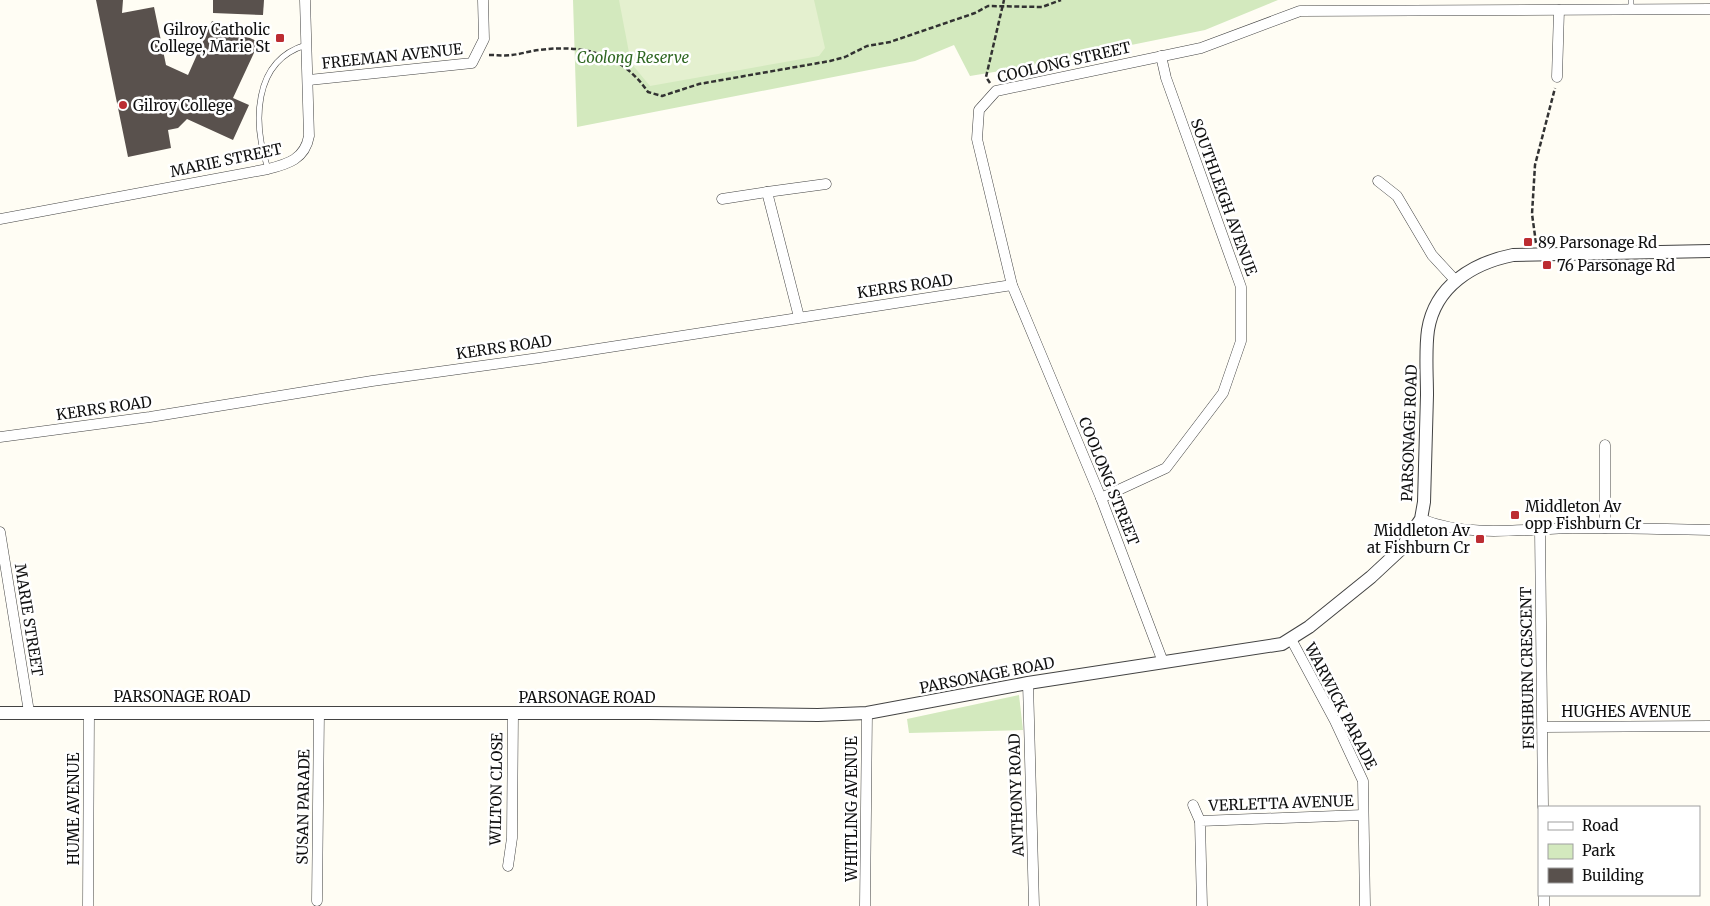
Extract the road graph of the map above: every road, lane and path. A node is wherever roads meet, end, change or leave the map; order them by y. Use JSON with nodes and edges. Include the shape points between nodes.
{"nodes":[{"id":1,"x":305,"y":0,"type":"edge"},
{"id":2,"x":482,"y":0,"type":"edge"},
{"id":3,"x":1004,"y":0,"type":"edge"},
{"id":4,"x":1061,"y":0,"type":"edge"},
{"id":5,"x":1597,"y":4,"type":"edge"},
{"id":6,"x":1631,"y":4,"type":"edge"},
{"id":7,"x":1002,"y":6,"type":"junction"},
{"id":8,"x":1710,"y":9,"type":"edge"},
{"id":9,"x":1558,"y":10,"type":"junction"},
{"id":10,"x":307,"y":45,"type":"junction"},
{"id":11,"x":1161,"y":56,"type":"junction"},
{"id":12,"x":472,"y":63,"type":"junction"},
{"id":13,"x":1557,"y":77,"type":"joint"},
{"id":14,"x":309,"y":80,"type":"junction"},
{"id":15,"x":996,"y":91,"type":"junction"},
{"id":16,"x":268,"y":169,"type":"junction"},
{"id":17,"x":1378,"y":181,"type":"dead end"},
{"id":18,"x":826,"y":184,"type":"dead end"},
{"id":19,"x":767,"y":192,"type":"junction"},
{"id":20,"x":722,"y":199,"type":"dead end"},
{"id":21,"x":0,"y":220,"type":"edge"},
{"id":22,"x":1710,"y":251,"type":"edge"},
{"id":23,"x":1535,"y":254,"type":"junction"},
{"id":24,"x":1455,"y":280,"type":"junction"},
{"id":25,"x":1012,"y":285,"type":"junction"},
{"id":26,"x":799,"y":317,"type":"junction"},
{"id":27,"x":0,"y":437,"type":"edge"},
{"id":28,"x":1605,"y":445,"type":"dead end"},
{"id":29,"x":1101,"y":498,"type":"junction"},
{"id":30,"x":1421,"y":520,"type":"junction"},
{"id":31,"x":1605,"y":528,"type":"junction"},
{"id":32,"x":1540,"y":529,"type":"junction"},
{"id":33,"x":1710,"y":530,"type":"edge"},
{"id":34,"x":0,"y":532,"type":"edge"},
{"id":35,"x":1291,"y":639,"type":"junction"},
{"id":36,"x":1164,"y":662,"type":"junction"},
{"id":37,"x":1028,"y":683,"type":"junction"},
{"id":38,"x":29,"y":712,"type":"junction"},
{"id":39,"x":89,"y":712,"type":"junction"},
{"id":40,"x":319,"y":712,"type":"junction"},
{"id":41,"x":0,"y":713,"type":"edge"},
{"id":42,"x":866,"y":713,"type":"junction"},
{"id":43,"x":513,"y":714,"type":"junction"},
{"id":44,"x":1710,"y":726,"type":"edge"},
{"id":45,"x":1543,"y":727,"type":"junction"},
{"id":46,"x":1193,"y":805,"type":"dead end"},
{"id":47,"x":1543,"y":806,"type":"edge"},
{"id":48,"x":1363,"y":815,"type":"junction"},
{"id":49,"x":1200,"y":821,"type":"junction"},
{"id":50,"x":508,"y":866,"type":"dead end"},
{"id":51,"x":317,"y":901,"type":"dead end"},
{"id":52,"x":88,"y":906,"type":"edge"},
{"id":53,"x":865,"y":906,"type":"edge"},
{"id":54,"x":1034,"y":906,"type":"edge"},
{"id":55,"x":1202,"y":906,"type":"edge"},
{"id":56,"x":1365,"y":906,"type":"edge"}],
"edges":[{"from":1,"to":10,"type":"street","name":"MARIE STREET"},
{"from":2,"to":12,"type":"street","name":"FREEMAN AVENUE","via":[[484,39]]},
{"from":3,"to":7,"type":"path"},
{"from":4,"to":7,"type":"path","via":[[1042,7]]},
{"from":5,"to":6,"type":"street","name":"COOLONG STREET"},
{"from":5,"to":9,"type":"street","name":"COOLONG STREET"},
{"from":6,"to":8,"type":"street","name":"COOLONG STREET"},
{"from":7,"to":12,"type":"path","via":[[988,6],[890,42],[867,46],[830,62],[699,84],[662,96],[648,92],[637,75],[618,61],[594,51],[540,50],[512,56],[490,55]]},
{"from":7,"to":15,"type":"path","via":[[986,77]]},
{"from":9,"to":11,"type":"street","name":"COOLONG STREET","via":[[1300,11],[1215,44]]},
{"from":9,"to":13,"type":"street"},
{"from":10,"to":14,"type":"street","name":"MARIE STREET"},
{"from":10,"to":16,"type":"lane","via":[[293,49],[274,65],[262,89],[260,141]]},
{"from":11,"to":15,"type":"street","name":"COOLONG STREET"},
{"from":11,"to":29,"type":"street","name":"SOUTHLEIGH AVENUE","via":[[1241,287],[1240,341],[1223,393],[1166,468]]},
{"from":12,"to":14,"type":"street","name":"FREEMAN AVENUE"},
{"from":13,"to":23,"type":"path","via":[[1535,165],[1532,214],[1537,247]]},
{"from":14,"to":16,"type":"street","name":"MARIE STREET","via":[[306,148],[292,163]]},
{"from":15,"to":25,"type":"street","name":"COOLONG STREET","via":[[979,110],[977,139]]},
{"from":16,"to":21,"type":"street","name":"MARIE STREET"},
{"from":17,"to":24,"type":"street","via":[[1397,196],[1432,255]]},
{"from":18,"to":19,"type":"street"},
{"from":19,"to":20,"type":"street"},
{"from":19,"to":26,"type":"street"},
{"from":22,"to":23,"type":"street","name":"PARSONAGE ROAD"},
{"from":23,"to":24,"type":"street","name":"PARSONAGE ROAD","via":[[1494,258]]},
{"from":24,"to":30,"type":"street","name":"PARSONAGE ROAD","via":[[1438,302],[1428,331]]},
{"from":25,"to":26,"type":"street","name":"KERRS ROAD"},
{"from":25,"to":29,"type":"street","name":"COOLONG STREET"},
{"from":26,"to":27,"type":"street","name":"KERRS ROAD","via":[[150,417]]},
{"from":28,"to":31,"type":"street"},
{"from":29,"to":36,"type":"street","name":"COOLONG STREET"},
{"from":30,"to":32,"type":"street","via":[[1454,529]]},
{"from":30,"to":35,"type":"street","name":"PARSONAGE ROAD","via":[[1400,550],[1371,577]]},
{"from":31,"to":32,"type":"street"},
{"from":31,"to":33,"type":"street"},
{"from":32,"to":45,"type":"street","name":"FISHBURN CRESCENT"},
{"from":34,"to":38,"type":"street","name":"MARIE STREET"},
{"from":35,"to":36,"type":"street","name":"PARSONAGE ROAD","via":[[1272,646]]},
{"from":35,"to":48,"type":"street","name":"WARWICK PARADE","via":[[1363,781]]},
{"from":36,"to":37,"type":"street","name":"PARSONAGE ROAD"},
{"from":37,"to":42,"type":"street","name":"PARSONAGE ROAD"},
{"from":37,"to":54,"type":"street","name":"ANTHONY ROAD"},
{"from":38,"to":39,"type":"street","name":"PARSONAGE ROAD"},
{"from":38,"to":41,"type":"street","name":"PARSONAGE ROAD"},
{"from":39,"to":40,"type":"street","name":"PARSONAGE ROAD"},
{"from":39,"to":52,"type":"street","name":"HUME AVENUE"},
{"from":40,"to":43,"type":"street","name":"PARSONAGE ROAD"},
{"from":40,"to":51,"type":"street","name":"SUSAN PARADE"},
{"from":42,"to":43,"type":"street","name":"PARSONAGE ROAD"},
{"from":42,"to":53,"type":"street","name":"WHITLING AVENUE"},
{"from":43,"to":50,"type":"street","name":"WILTON CLOSE","via":[[512,838]]},
{"from":44,"to":45,"type":"street","name":"HUGHES AVENUE"},
{"from":45,"to":47,"type":"street","name":"FISHBURN CRESCENT"},
{"from":46,"to":49,"type":"street","name":"VERLETTA AVENUE"},
{"from":48,"to":49,"type":"street","name":"VERLETTA AVENUE"},
{"from":48,"to":56,"type":"street","name":"WARWICK PARADE"},
{"from":49,"to":55,"type":"street","name":"VERLETTA AVENUE"}]}
